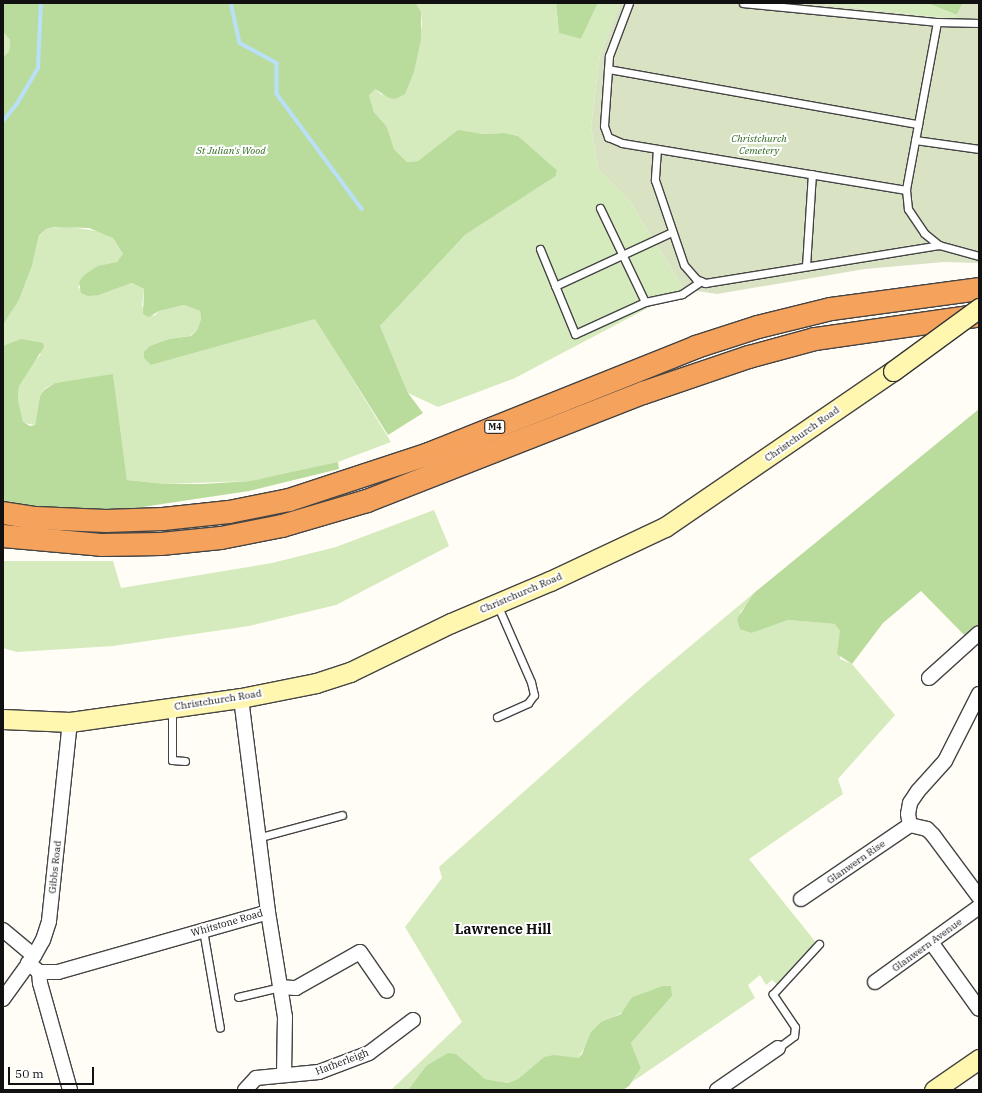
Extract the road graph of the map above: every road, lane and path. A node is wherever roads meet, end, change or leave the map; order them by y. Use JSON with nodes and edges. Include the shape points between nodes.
{"nodes":[{"id":1,"x":630,"y":3,"type":"edge"},
{"id":2,"x":743,"y":3,"type":"edge"},
{"id":3,"x":937,"y":22,"type":"junction"},
{"id":4,"x":979,"y":23,"type":"edge"},
{"id":5,"x":608,"y":70,"type":"junction"},
{"id":6,"x":918,"y":124,"type":"junction"},
{"id":7,"x":915,"y":140,"type":"junction"},
{"id":8,"x":657,"y":149,"type":"junction"},
{"id":9,"x":979,"y":149,"type":"edge"},
{"id":10,"x":812,"y":174,"type":"junction"},
{"id":11,"x":906,"y":190,"type":"junction"},
{"id":12,"x":600,"y":208,"type":"dead end"},
{"id":13,"x":672,"y":232,"type":"junction"},
{"id":14,"x":939,"y":245,"type":"junction"},
{"id":15,"x":540,"y":249,"type":"dead end"},
{"id":16,"x":621,"y":255,"type":"junction"},
{"id":17,"x":979,"y":256,"type":"edge"},
{"id":18,"x":806,"y":266,"type":"junction"},
{"id":19,"x":701,"y":281,"type":"junction"},
{"id":20,"x":555,"y":286,"type":"junction"},
{"id":21,"x":979,"y":289,"type":"edge"},
{"id":22,"x":645,"y":302,"type":"junction"},
{"id":23,"x":979,"y":308,"type":"edge"},
{"id":24,"x":979,"y":316,"type":"edge"},
{"id":25,"x":3,"y":513,"type":"edge"},
{"id":26,"x":3,"y":536,"type":"edge"},
{"id":27,"x":497,"y":602,"type":"junction"},
{"id":28,"x":979,"y":633,"type":"edge"},
{"id":29,"x":929,"y":678,"type":"dead end"},
{"id":30,"x":979,"y":694,"type":"edge"},
{"id":31,"x":241,"y":698,"type":"junction"},
{"id":32,"x":172,"y":708,"type":"junction"},
{"id":33,"x":497,"y":717,"type":"dead end"},
{"id":34,"x":3,"y":719,"type":"edge"},
{"id":35,"x":70,"y":722,"type":"junction"},
{"id":36,"x":185,"y":761,"type":"dead end"},
{"id":37,"x":342,"y":815,"type":"dead end"},
{"id":38,"x":910,"y":825,"type":"junction"},
{"id":39,"x":257,"y":838,"type":"junction"},
{"id":40,"x":979,"y":897,"type":"edge"},
{"id":41,"x":801,"y":899,"type":"dead end"},
{"id":42,"x":979,"y":907,"type":"edge"},
{"id":43,"x":268,"y":912,"type":"junction"},
{"id":44,"x":3,"y":930,"type":"edge"},
{"id":45,"x":203,"y":930,"type":"junction"},
{"id":46,"x":931,"y":942,"type":"junction"},
{"id":47,"x":819,"y":944,"type":"dead end"},
{"id":48,"x":31,"y":960,"type":"junction"},
{"id":49,"x":40,"y":972,"type":"junction"},
{"id":50,"x":875,"y":982,"type":"dead end"},
{"id":51,"x":280,"y":987,"type":"junction"},
{"id":52,"x":387,"y":991,"type":"dead end"},
{"id":53,"x":238,"y":997,"type":"dead end"},
{"id":54,"x":3,"y":999,"type":"edge"},
{"id":55,"x":979,"y":1009,"type":"edge"},
{"id":56,"x":413,"y":1020,"type":"dead end"},
{"id":57,"x":220,"y":1028,"type":"dead end"},
{"id":58,"x":778,"y":1048,"type":"joint"},
{"id":59,"x":979,"y":1059,"type":"edge"},
{"id":60,"x":284,"y":1073,"type":"junction"},
{"id":61,"x":70,"y":1090,"type":"edge"},
{"id":62,"x":245,"y":1090,"type":"edge"},
{"id":63,"x":717,"y":1090,"type":"edge"},
{"id":64,"x":934,"y":1090,"type":"edge"}],
"edges":[{"from":1,"to":5,"type":"lane","via":[[609,56]]},
{"from":2,"to":3,"type":"lane"},
{"from":3,"to":4,"type":"lane"},
{"from":3,"to":6,"type":"lane"},
{"from":5,"to":6,"type":"lane"},
{"from":5,"to":8,"type":"lane","via":[[604,126],[608,137],[622,143]]},
{"from":6,"to":7,"type":"lane"},
{"from":7,"to":9,"type":"lane"},
{"from":7,"to":11,"type":"lane"},
{"from":8,"to":10,"type":"lane"},
{"from":8,"to":13,"type":"lane","via":[[655,180]]},
{"from":10,"to":11,"type":"lane"},
{"from":10,"to":18,"type":"lane"},
{"from":11,"to":14,"type":"lane","via":[[908,209],[914,222]]},
{"from":12,"to":16,"type":"lane"},
{"from":13,"to":16,"type":"lane"},
{"from":13,"to":19,"type":"lane","via":[[684,265]]},
{"from":14,"to":17,"type":"lane"},
{"from":14,"to":18,"type":"lane"},
{"from":15,"to":20,"type":"lane"},
{"from":16,"to":20,"type":"lane"},
{"from":16,"to":22,"type":"lane"},
{"from":18,"to":19,"type":"lane"},
{"from":19,"to":22,"type":"lane","via":[[682,294]]},
{"from":20,"to":22,"type":"lane","via":[[575,334]]},
{"from":21,"to":25,"type":"highway","number":"M4","via":[[831,309],[758,327],[681,352],[429,454],[289,500],[229,512],[163,519],[106,521],[36,518]]},
{"from":23,"to":27,"type":"street","name":"Christchurch Road","bridge":true,"via":[[893,371],[666,527],[550,581]]},
{"from":24,"to":26,"type":"highway","number":"M4","via":[[815,340],[749,357],[643,393],[367,501],[282,526],[221,538],[161,544],[101,545]]},
{"from":27,"to":31,"type":"street","name":"Christchurch Road","via":[[350,672],[316,683]]},
{"from":27,"to":33,"type":"lane","via":[[531,682],[534,695],[528,703]]},
{"from":28,"to":29,"type":"street"},
{"from":30,"to":38,"type":"street","via":[[946,761],[910,803]]},
{"from":31,"to":32,"type":"street","name":"Christchurch Road"},
{"from":31,"to":39,"type":"street","name":"Whitstone Road"},
{"from":32,"to":35,"type":"street","name":"Christchurch Road"},
{"from":32,"to":36,"type":"lane","via":[[172,760]]},
{"from":34,"to":35,"type":"street","name":"Christchurch Road"},
{"from":35,"to":48,"type":"street","name":"Gibbs Road","via":[[49,921],[43,940]]},
{"from":37,"to":39,"type":"lane"},
{"from":38,"to":40,"type":"street","via":[[927,829],[933,835]]},
{"from":38,"to":41,"type":"street","name":"Glanwern Rise"},
{"from":39,"to":43,"type":"street","name":"Whitstone Road"},
{"from":42,"to":46,"type":"street","name":"Glanwern Avenue"},
{"from":43,"to":45,"type":"street","name":"Whitstone Road"},
{"from":43,"to":51,"type":"street"},
{"from":44,"to":48,"type":"street"},
{"from":45,"to":49,"type":"street","name":"Whitstone Road","via":[[58,972]]},
{"from":45,"to":57,"type":"lane"},
{"from":46,"to":50,"type":"street","name":"Glanwern Avenue"},
{"from":46,"to":55,"type":"street"},
{"from":47,"to":58,"type":"lane","via":[[773,994],[795,1027],[794,1036]]},
{"from":48,"to":49,"type":"street"},
{"from":48,"to":54,"type":"street","name":"Gibbs Road"},
{"from":49,"to":61,"type":"street","via":[[40,983]]},
{"from":51,"to":52,"type":"street","via":[[296,988],[360,952]]},
{"from":51,"to":53,"type":"lane"},
{"from":51,"to":60,"type":"street","via":[[285,1017]]},
{"from":56,"to":60,"type":"street","name":"Hatherleigh","via":[[369,1053],[319,1072]]},
{"from":58,"to":63,"type":"street"},
{"from":59,"to":64,"type":"street"},
{"from":60,"to":62,"type":"street","name":"Hatherleigh","via":[[256,1078]]}]}
